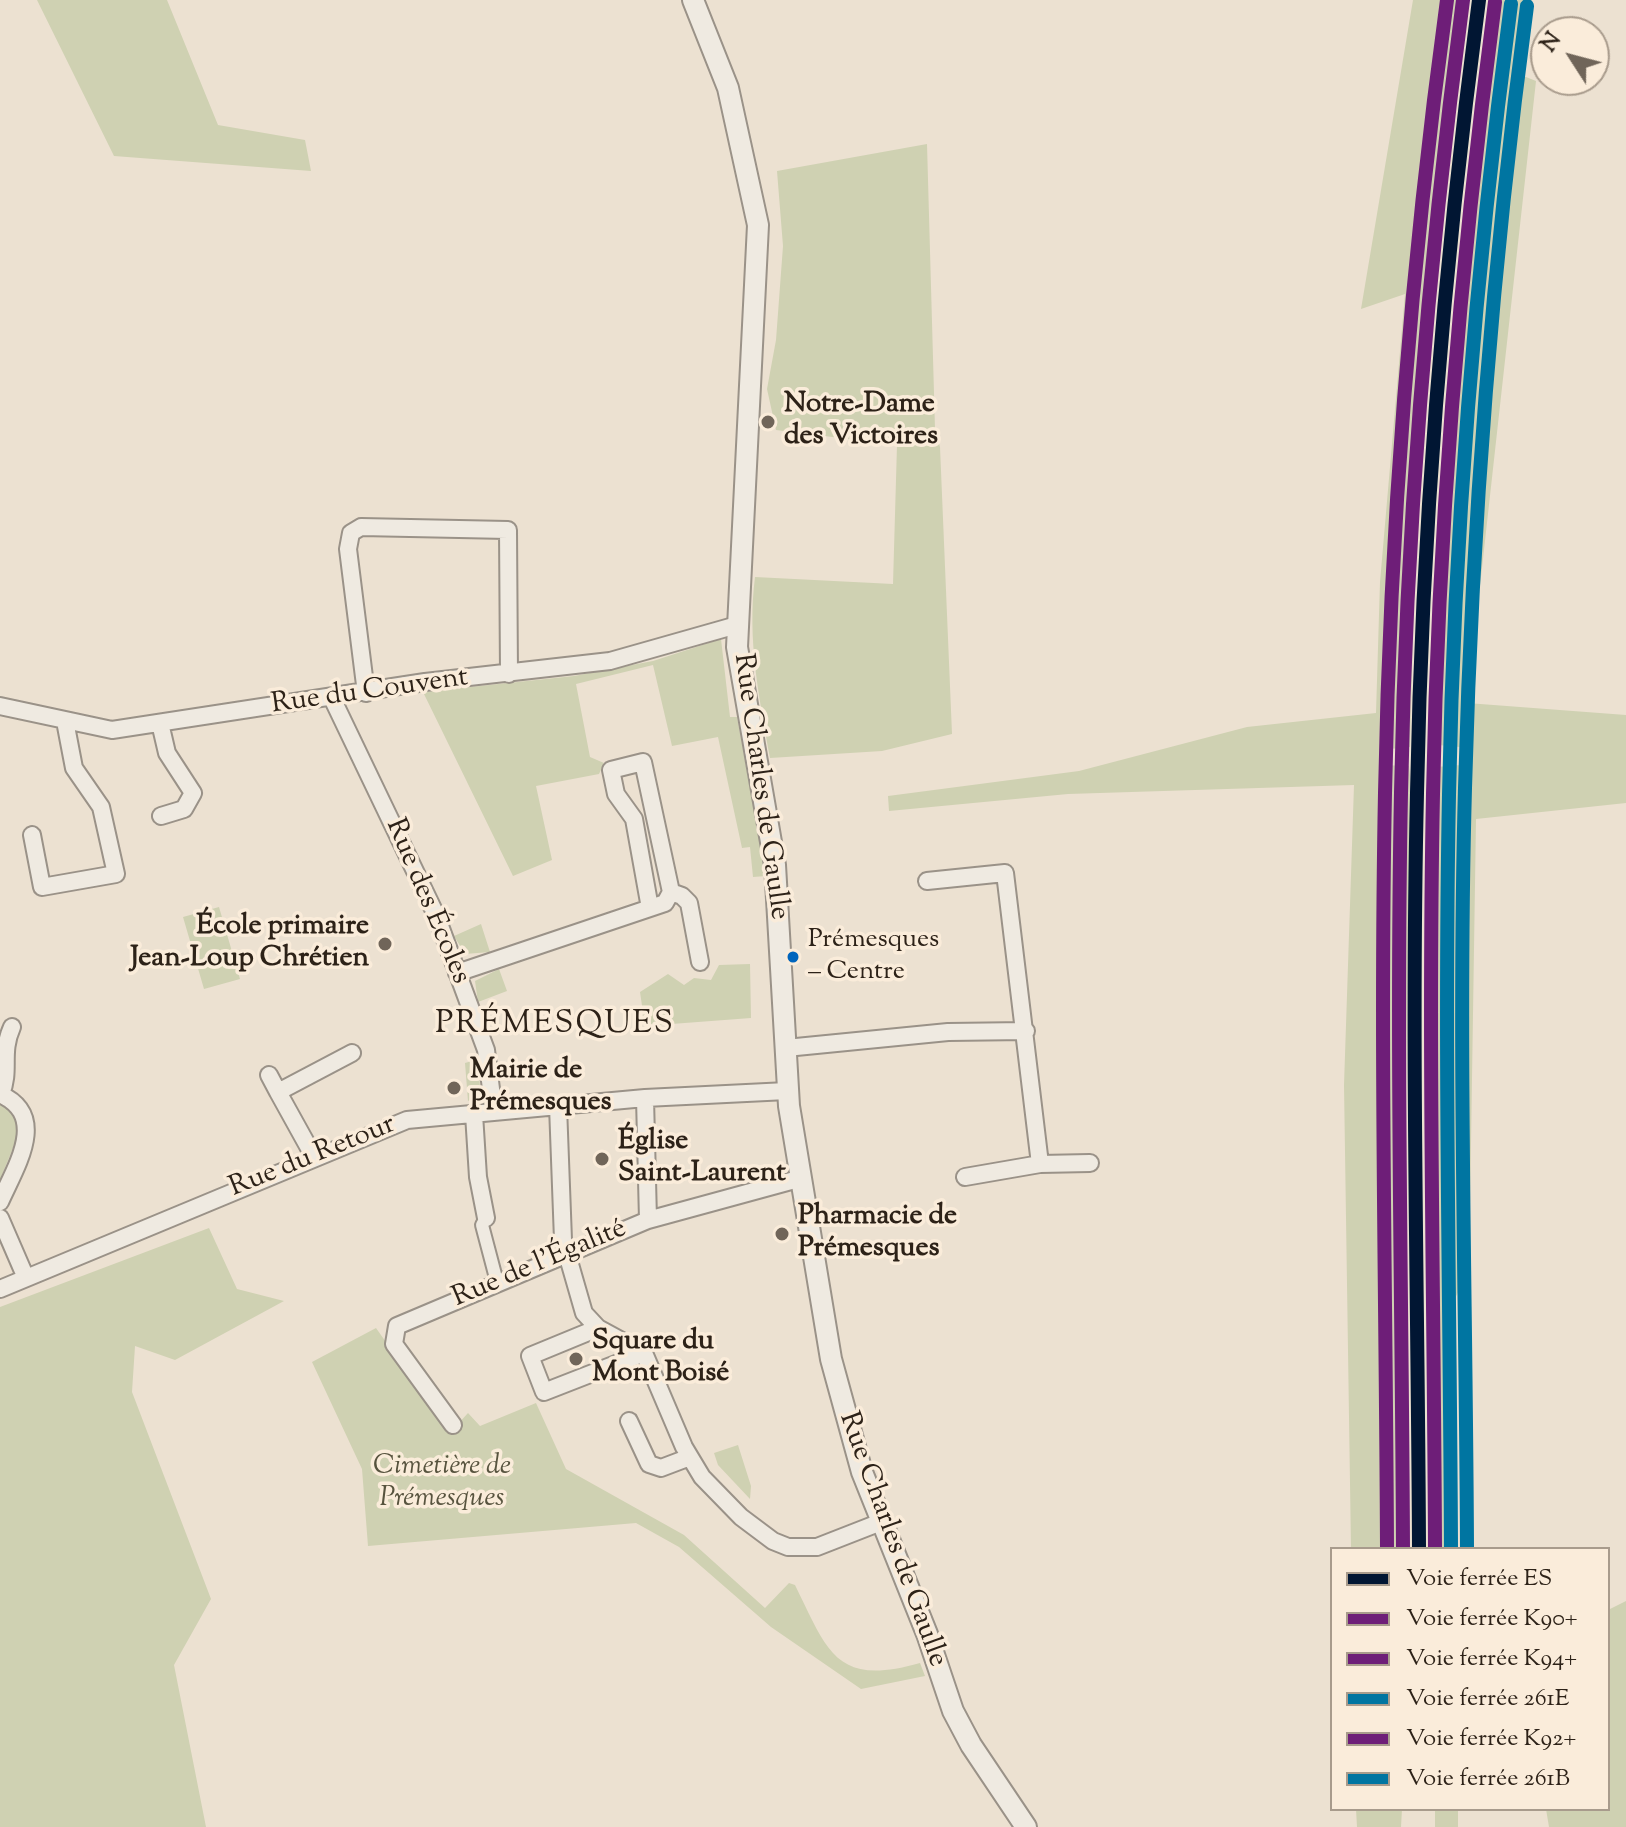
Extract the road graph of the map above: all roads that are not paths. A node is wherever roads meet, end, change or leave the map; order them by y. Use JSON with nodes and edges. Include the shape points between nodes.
{"nodes":[{"id":1,"x":693,"y":0,"type":"edge"},
{"id":2,"x":737,"y":625,"type":"junction"},
{"id":3,"x":509,"y":674,"type":"junction"},
{"id":4,"x":366,"y":693,"type":"junction"},
{"id":5,"x":332,"y":698,"type":"junction"},
{"id":6,"x":0,"y":706,"type":"edge"},
{"id":7,"x":65,"y":721,"type":"junction"},
{"id":8,"x":160,"y":723,"type":"junction"},
{"id":9,"x":161,"y":816,"type":"dead end"},
{"id":10,"x":32,"y":835,"type":"dead end"},
{"id":11,"x":927,"y":881,"type":"dead end"},
{"id":12,"x":671,"y":892,"type":"junction"},
{"id":13,"x":650,"y":908,"type":"junction"},
{"id":14,"x":700,"y":962,"type":"dead end"},
{"id":15,"x":457,"y":973,"type":"junction"},
{"id":16,"x":12,"y":1027,"type":"dead end"},
{"id":17,"x":1026,"y":1031,"type":"junction"},
{"id":18,"x":786,"y":1048,"type":"junction"},
{"id":19,"x":352,"y":1053,"type":"dead end"},
{"id":20,"x":269,"y":1075,"type":"dead end"},
{"id":21,"x":787,"y":1091,"type":"junction"},
{"id":22,"x":278,"y":1092,"type":"junction"},
{"id":23,"x":1,"y":1094,"type":"edge"},
{"id":24,"x":645,"y":1098,"type":"junction"},
{"id":25,"x":558,"y":1106,"type":"junction"},
{"id":26,"x":494,"y":1112,"type":"junction"},
{"id":27,"x":474,"y":1114,"type":"junction"},
{"id":28,"x":314,"y":1157,"type":"junction"},
{"id":29,"x":1090,"y":1163,"type":"dead end"},
{"id":30,"x":1040,"y":1164,"type":"junction"},
{"id":31,"x":965,"y":1177,"type":"dead end"},
{"id":32,"x":802,"y":1178,"type":"junction"},
{"id":33,"x":0,"y":1202,"type":"edge"},
{"id":34,"x":0,"y":1218,"type":"edge"},
{"id":35,"x":486,"y":1218,"type":"joint"},
{"id":36,"x":648,"y":1220,"type":"junction"},
{"id":37,"x":565,"y":1254,"type":"junction"},
{"id":38,"x":26,"y":1278,"type":"junction"},
{"id":39,"x":497,"y":1282,"type":"junction"},
{"id":40,"x":0,"y":1289,"type":"edge"},
{"id":41,"x":598,"y":1328,"type":"junction"},
{"id":42,"x":644,"y":1353,"type":"junction"},
{"id":43,"x":629,"y":1421,"type":"dead end"},
{"id":44,"x":453,"y":1425,"type":"dead end"},
{"id":45,"x":690,"y":1457,"type":"junction"},
{"id":46,"x":881,"y":1522,"type":"junction"},
{"id":47,"x":1026,"y":1827,"type":"edge"}],
"edges":[{"from":1,"to":2,"type":"street","name":"Rue Charles de Gaulle","via":[[728,88],[758,225]]},
{"from":2,"to":3,"type":"street","name":"Rue du Couvent","via":[[632,657]]},
{"from":2,"to":18,"type":"street","name":"Rue Charles de Gaulle","via":[[744,700],[775,865]]},
{"from":3,"to":4,"type":"street","name":"Rue du Couvent"},
{"from":3,"to":4,"type":"street","via":[[508,530],[361,527],[351,533],[348,549]]},
{"from":4,"to":5,"type":"street","name":"Rue du Couvent"},
{"from":5,"to":8,"type":"street","name":"Rue du Couvent"},
{"from":5,"to":15,"type":"street","name":"Rue des Écoles","via":[[426,891]]},
{"from":6,"to":7,"type":"street","name":"Rue du Couvent"},
{"from":7,"to":8,"type":"street","name":"Rue du Couvent","via":[[112,730]]},
{"from":7,"to":10,"type":"street","via":[[74,768],[101,807],[116,874],[42,887]]},
{"from":8,"to":9,"type":"street","via":[[167,753],[193,793],[184,809]]},
{"from":11,"to":17,"type":"street","via":[[1005,873]]},
{"from":12,"to":13,"type":"street","via":[[667,902]]},
{"from":12,"to":13,"type":"street","via":[[643,762],[611,770],[616,794],[634,819]]},
{"from":12,"to":14,"type":"street","via":[[689,903]]},
{"from":13,"to":15,"type":"street"},
{"from":15,"to":26,"type":"street","name":"Rue des Écoles","via":[[489,1059]]},
{"from":16,"to":23,"type":"street","via":[[3,1051],[6,1079]]},
{"from":17,"to":18,"type":"street","via":[[948,1032]]},
{"from":17,"to":30,"type":"street"},
{"from":18,"to":21,"type":"street","name":"Rue Charles de Gaulle"},
{"from":19,"to":22,"type":"street"},
{"from":20,"to":22,"type":"street"},
{"from":21,"to":24,"type":"street","name":"Rue du Retour"},
{"from":21,"to":32,"type":"street","name":"Rue Charles de Gaulle"},
{"from":22,"to":28,"type":"street"},
{"from":23,"to":33,"type":"street","via":[[23,1111],[28,1130]]},
{"from":24,"to":25,"type":"street","name":"Rue du Retour"},
{"from":24,"to":36,"type":"street"},
{"from":25,"to":26,"type":"street","name":"Rue du Retour"},
{"from":25,"to":37,"type":"street"},
{"from":26,"to":27,"type":"street","name":"Rue du Retour"},
{"from":27,"to":28,"type":"street","name":"Rue du Retour","via":[[407,1120]]},
{"from":27,"to":35,"type":"street"},
{"from":28,"to":38,"type":"street","name":"Rue du Retour"},
{"from":29,"to":30,"type":"street"},
{"from":30,"to":31,"type":"street"},
{"from":32,"to":36,"type":"street","name":"Rue de l'Égalité"},
{"from":32,"to":46,"type":"street","name":"Rue Charles de Gaulle","via":[[838,1391]]},
{"from":34,"to":38,"type":"street"},
{"from":35,"to":39,"type":"street","via":[[482,1225]]},
{"from":36,"to":37,"type":"street","name":"Rue de l'Égalité"},
{"from":37,"to":39,"type":"street","name":"Rue de l'Égalité"},
{"from":37,"to":41,"type":"street","via":[[584,1313]]},
{"from":38,"to":40,"type":"street","name":"Rue du Retour"},
{"from":39,"to":44,"type":"street","name":"Rue de l'Égalité","via":[[393,1331],[394,1344]]},
{"from":41,"to":42,"type":"street"},
{"from":41,"to":42,"type":"street","via":[[530,1356],[544,1392]]},
{"from":42,"to":45,"type":"street"},
{"from":43,"to":45,"type":"street","via":[[649,1464],[661,1468]]},
{"from":45,"to":46,"type":"street","via":[[723,1501],[780,1544],[817,1547]]},
{"from":46,"to":47,"type":"street","name":"Rue Charles de Gaulle","via":[[958,1721]]}]}
